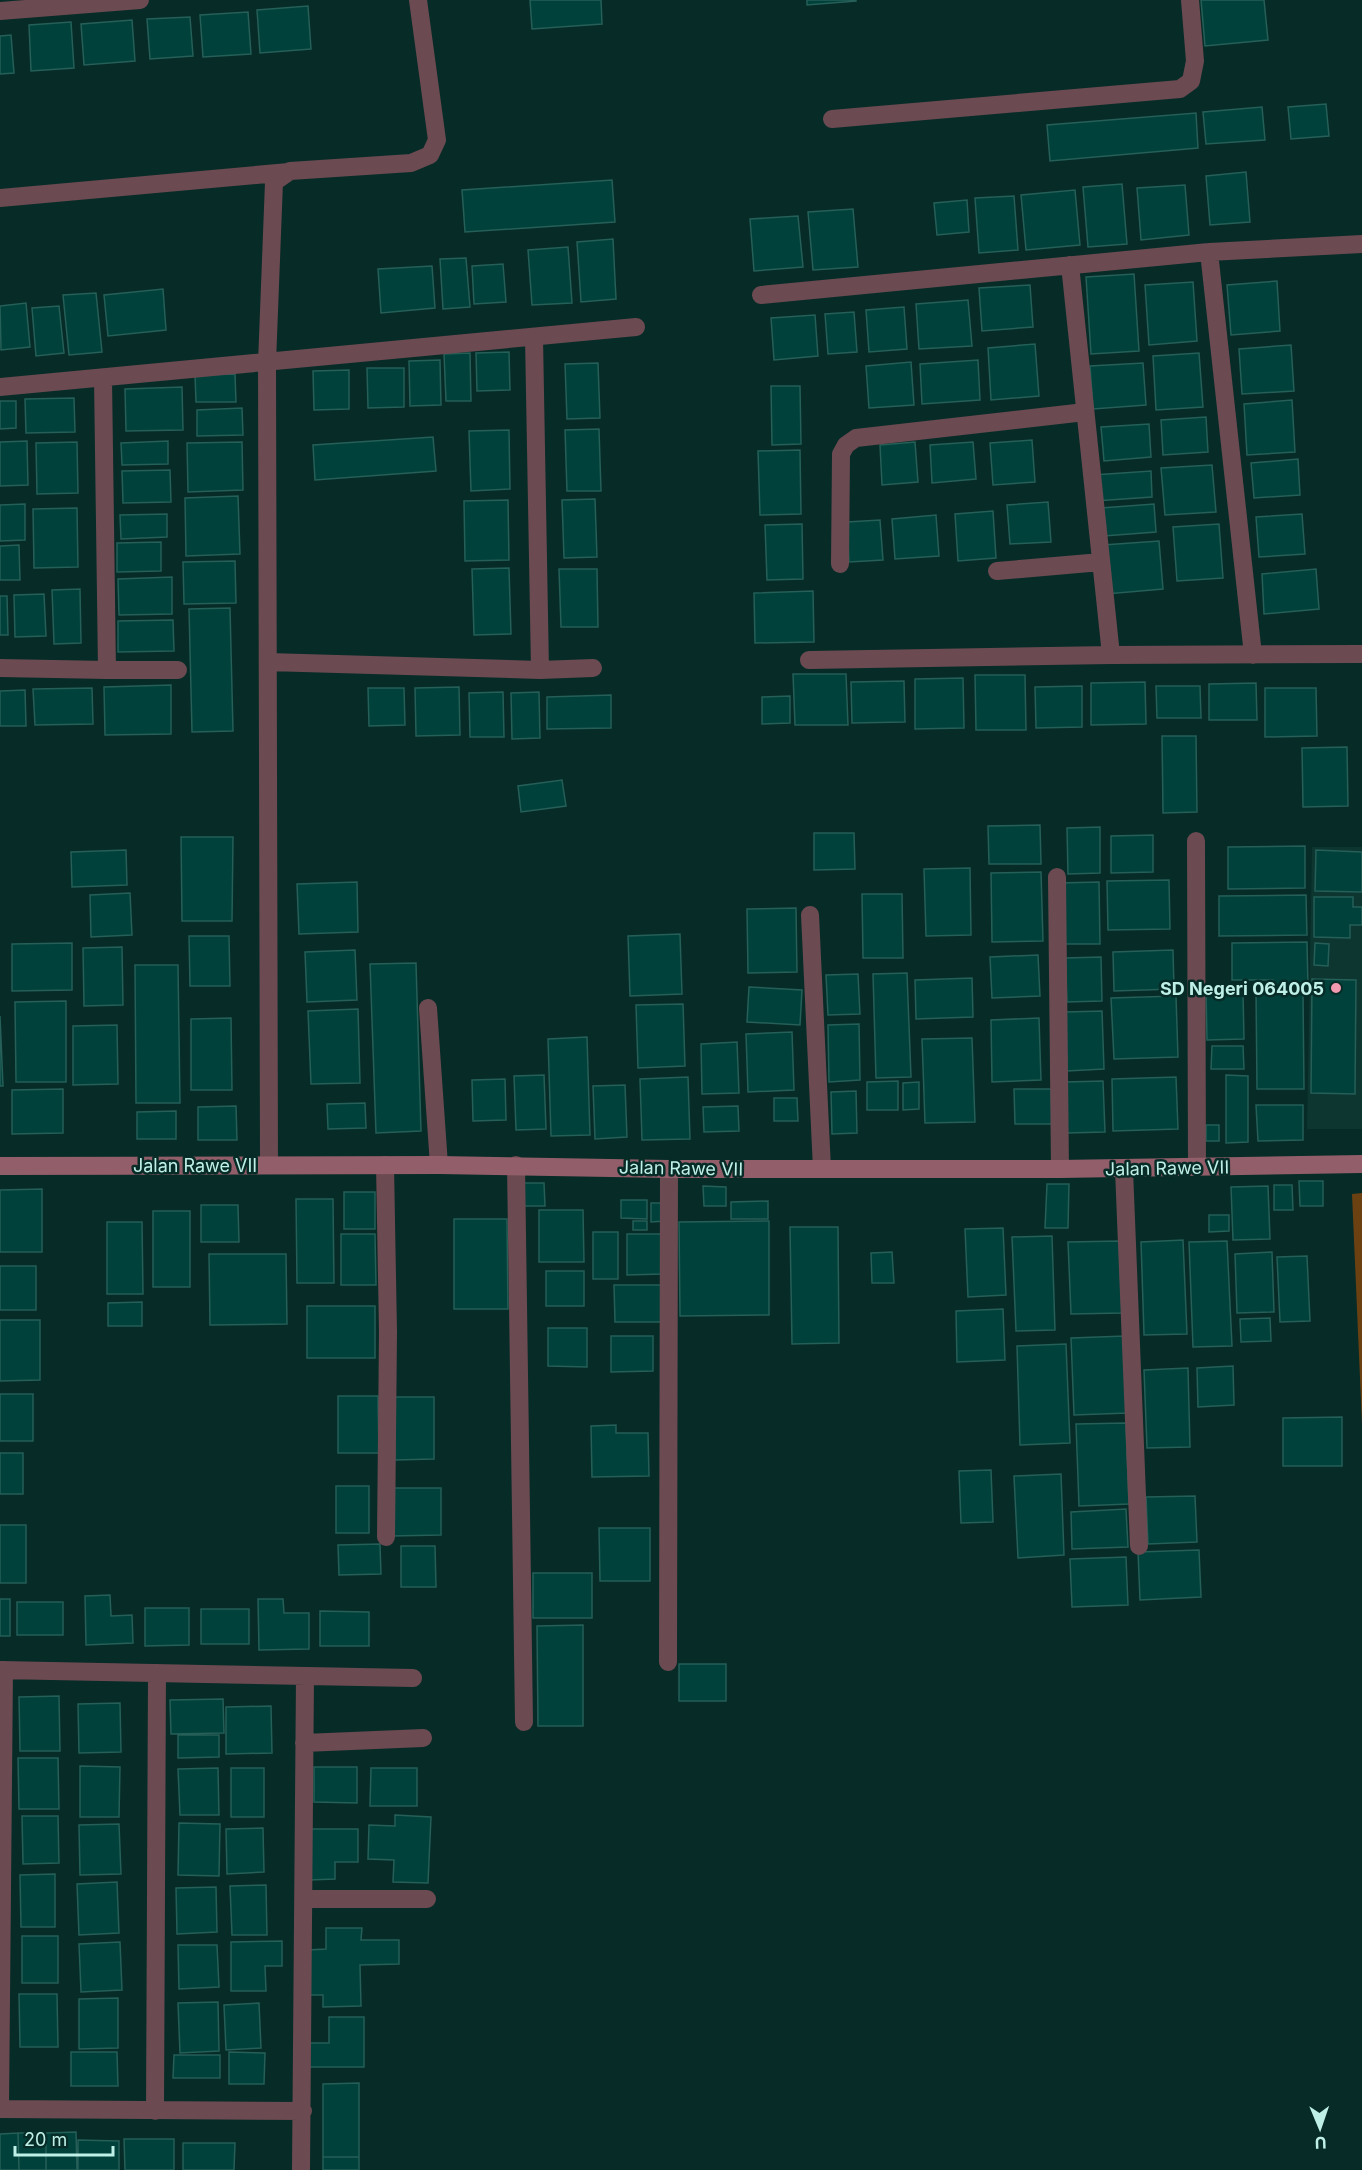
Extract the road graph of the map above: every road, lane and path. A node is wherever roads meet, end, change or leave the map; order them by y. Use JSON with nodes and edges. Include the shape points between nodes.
{"nodes":[{"id":1,"x":140,"y":0,"type":"edge"},
{"id":2,"x":417,"y":0,"type":"edge"},
{"id":3,"x":1190,"y":0,"type":"edge"},
{"id":4,"x":0,"y":11,"type":"edge"},
{"id":5,"x":832,"y":119,"type":"dead end"},
{"id":6,"x":290,"y":171,"type":"junction"},
{"id":7,"x":0,"y":198,"type":"edge"},
{"id":8,"x":1362,"y":244,"type":"edge"},
{"id":9,"x":1209,"y":252,"type":"junction"},
{"id":10,"x":1070,"y":265,"type":"junction"},
{"id":11,"x":761,"y":296,"type":"dead end"},
{"id":12,"x":636,"y":327,"type":"dead end"},
{"id":13,"x":534,"y":337,"type":"junction"},
{"id":14,"x":267,"y":363,"type":"junction"},
{"id":15,"x":103,"y":378,"type":"junction"},
{"id":16,"x":0,"y":387,"type":"edge"},
{"id":17,"x":1085,"y":412,"type":"junction"},
{"id":18,"x":1101,"y":562,"type":"junction"},
{"id":19,"x":840,"y":564,"type":"dead end"},
{"id":20,"x":997,"y":571,"type":"dead end"},
{"id":21,"x":1362,"y":654,"type":"edge"},
{"id":22,"x":1111,"y":655,"type":"junction"},
{"id":23,"x":1253,"y":655,"type":"junction"},
{"id":24,"x":809,"y":660,"type":"dead end"},
{"id":25,"x":268,"y":662,"type":"junction"},
{"id":26,"x":0,"y":668,"type":"edge"},
{"id":27,"x":593,"y":668,"type":"dead end"},
{"id":28,"x":107,"y":670,"type":"junction"},
{"id":29,"x":178,"y":670,"type":"dead end"},
{"id":30,"x":540,"y":670,"type":"junction"},
{"id":31,"x":1196,"y":841,"type":"dead end"},
{"id":32,"x":1057,"y":877,"type":"dead end"},
{"id":33,"x":810,"y":915,"type":"dead end"},
{"id":34,"x":428,"y":1008,"type":"dead end"},
{"id":35,"x":1362,"y":1164,"type":"edge"},
{"id":36,"x":268,"y":1165,"type":"junction"},
{"id":37,"x":385,"y":1165,"type":"junction"},
{"id":38,"x":439,"y":1165,"type":"junction"},
{"id":39,"x":516,"y":1165,"type":"junction"},
{"id":40,"x":0,"y":1166,"type":"edge"},
{"id":41,"x":1197,"y":1167,"type":"junction"},
{"id":42,"x":669,"y":1169,"type":"junction"},
{"id":43,"x":822,"y":1169,"type":"junction"},
{"id":44,"x":1060,"y":1169,"type":"junction"},
{"id":45,"x":1124,"y":1169,"type":"junction"},
{"id":46,"x":386,"y":1537,"type":"dead end"},
{"id":47,"x":1139,"y":1546,"type":"dead end"},
{"id":48,"x":668,"y":1662,"type":"dead end"},
{"id":49,"x":2,"y":1670,"type":"edge"},
{"id":50,"x":157,"y":1673,"type":"junction"},
{"id":51,"x":305,"y":1676,"type":"junction"},
{"id":52,"x":413,"y":1678,"type":"dead end"},
{"id":53,"x":524,"y":1722,"type":"dead end"},
{"id":54,"x":423,"y":1738,"type":"dead end"},
{"id":55,"x":304,"y":1743,"type":"junction"},
{"id":56,"x":304,"y":1899,"type":"junction"},
{"id":57,"x":427,"y":1899,"type":"dead end"},
{"id":58,"x":0,"y":2109,"type":"edge"},
{"id":59,"x":155,"y":2110,"type":"junction"},
{"id":60,"x":303,"y":2111,"type":"junction"},
{"id":61,"x":301,"y":2170,"type":"edge"}],
"edges":[{"from":1,"to":4,"type":"street"},
{"from":2,"to":6,"type":"street","via":[[437,140],[430,155],[411,163]]},
{"from":3,"to":5,"type":"street","via":[[1195,61],[1191,81],[1180,89]]},
{"from":6,"to":7,"type":"street"},
{"from":6,"to":14,"type":"street","via":[[274,182]]},
{"from":8,"to":9,"type":"street"},
{"from":9,"to":10,"type":"street"},
{"from":9,"to":23,"type":"street"},
{"from":10,"to":11,"type":"street"},
{"from":10,"to":17,"type":"street"},
{"from":12,"to":13,"type":"street"},
{"from":13,"to":14,"type":"street"},
{"from":13,"to":30,"type":"street"},
{"from":14,"to":15,"type":"street"},
{"from":14,"to":25,"type":"street"},
{"from":15,"to":16,"type":"street"},
{"from":15,"to":28,"type":"street"},
{"from":17,"to":18,"type":"street"},
{"from":17,"to":19,"type":"street","via":[[856,438],[841,454]]},
{"from":18,"to":20,"type":"street"},
{"from":18,"to":22,"type":"street"},
{"from":21,"to":23,"type":"street"},
{"from":22,"to":23,"type":"street"},
{"from":22,"to":24,"type":"street"},
{"from":25,"to":30,"type":"street"},
{"from":25,"to":36,"type":"street"},
{"from":26,"to":28,"type":"street"},
{"from":27,"to":30,"type":"street"},
{"from":28,"to":29,"type":"street"},
{"from":31,"to":41,"type":"street"},
{"from":32,"to":44,"type":"street"},
{"from":33,"to":43,"type":"street"},
{"from":34,"to":38,"type":"street"},
{"from":35,"to":41,"type":"main road","name":"Jalan Rawe VII"},
{"from":36,"to":37,"type":"main road","name":"Jalan Rawe VII"},
{"from":36,"to":40,"type":"main road","name":"Jalan Rawe VII"},
{"from":37,"to":38,"type":"main road","name":"Jalan Rawe VII"},
{"from":37,"to":46,"type":"street"},
{"from":38,"to":39,"type":"main road","name":"Jalan Rawe VII"},
{"from":39,"to":42,"type":"main road","name":"Jalan Rawe VII"},
{"from":39,"to":53,"type":"street"},
{"from":41,"to":45,"type":"main road","name":"Jalan Rawe VII"},
{"from":42,"to":43,"type":"main road","name":"Jalan Rawe VII"},
{"from":42,"to":48,"type":"street"},
{"from":43,"to":44,"type":"main road","name":"Jalan Rawe VII"},
{"from":44,"to":45,"type":"main road","name":"Jalan Rawe VII"},
{"from":45,"to":47,"type":"street"},
{"from":49,"to":50,"type":"street"},
{"from":49,"to":58,"type":"street"},
{"from":50,"to":51,"type":"street"},
{"from":50,"to":59,"type":"street"},
{"from":51,"to":52,"type":"street"},
{"from":51,"to":55,"type":"street"},
{"from":54,"to":55,"type":"street"},
{"from":55,"to":56,"type":"street"},
{"from":56,"to":57,"type":"street"},
{"from":56,"to":60,"type":"street"},
{"from":58,"to":59,"type":"street"},
{"from":59,"to":60,"type":"street"},
{"from":60,"to":61,"type":"street"}]}
